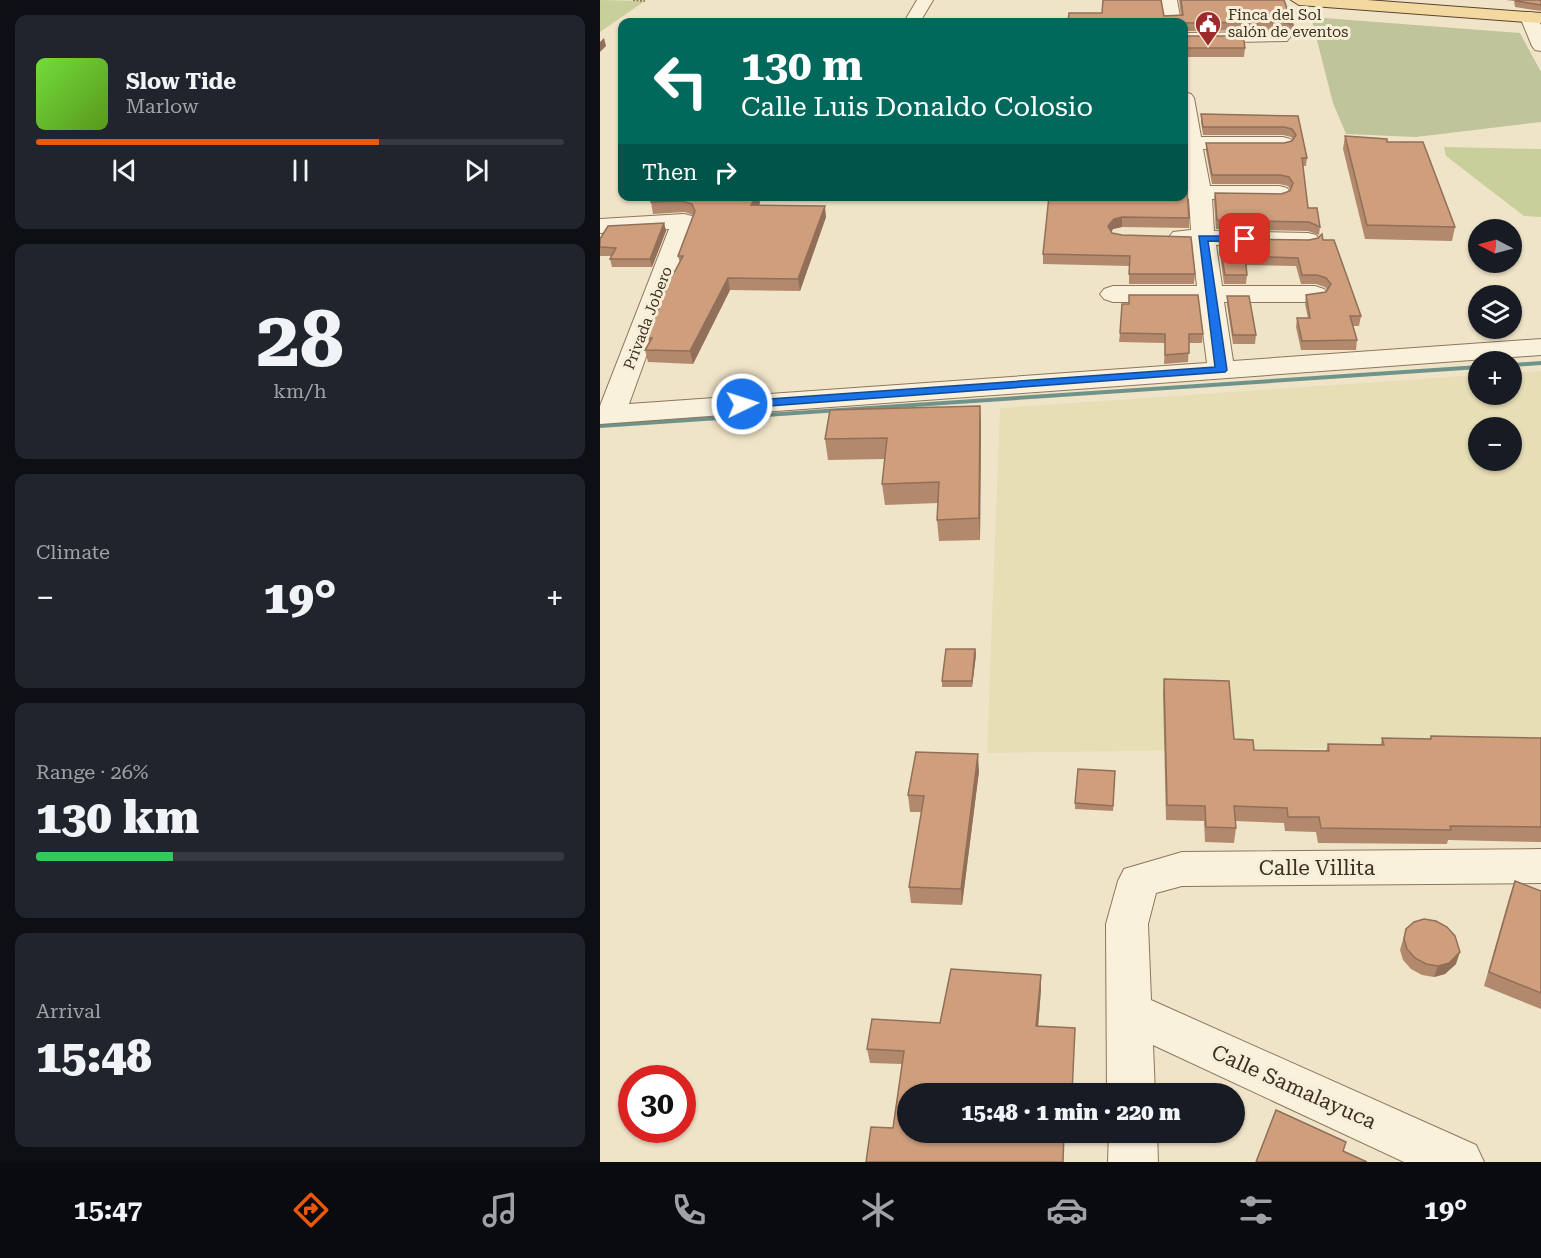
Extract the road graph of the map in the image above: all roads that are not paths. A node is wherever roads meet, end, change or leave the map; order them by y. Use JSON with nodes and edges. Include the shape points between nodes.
{"nodes":[{"id":1,"x":925,"y":0,"type":"edge"},
{"id":2,"x":1169,"y":0,"type":"edge"},
{"id":3,"x":1299,"y":0,"type":"edge"},
{"id":4,"x":1332,"y":1,"type":"edge"},
{"id":5,"x":1525,"y":13,"type":"edge"},
{"id":6,"x":914,"y":18,"type":"edge"},
{"id":7,"x":1172,"y":18,"type":"edge"},
{"id":8,"x":1188,"y":38,"type":"edge"},
{"id":9,"x":1281,"y":38,"type":"edge"},
{"id":10,"x":1541,"y":46,"type":"edge"},
{"id":11,"x":1188,"y":119,"type":"edge"},
{"id":12,"x":1188,"y":120,"type":"edge"},
{"id":13,"x":1210,"y":120,"type":"edge"},
{"id":14,"x":1283,"y":143,"type":"edge"},
{"id":15,"x":1188,"y":150,"type":"edge"},
{"id":16,"x":1192,"y":192,"type":"edge"},
{"id":17,"x":1279,"y":193,"type":"edge"},
{"id":18,"x":600,"y":226,"type":"edge"},
{"id":19,"x":1156,"y":237,"type":"edge"},
{"id":20,"x":1203,"y":238,"type":"junction"},
{"id":21,"x":1308,"y":240,"type":"edge"},
{"id":22,"x":1113,"y":294,"type":"dead end"},
{"id":23,"x":1211,"y":294,"type":"junction"},
{"id":24,"x":1315,"y":294,"type":"edge"},
{"id":25,"x":1541,"y":347,"type":"edge"},
{"id":26,"x":1221,"y":370,"type":"junction"},
{"id":27,"x":606,"y":415,"type":"edge"},
{"id":28,"x":1541,"y":866,"type":"edge"},
{"id":29,"x":1129,"y":1012,"type":"junction"},
{"id":30,"x":1131,"y":1083,"type":"edge"},
{"id":31,"x":1132,"y":1143,"type":"edge"},
{"id":32,"x":1133,"y":1162,"type":"edge"},
{"id":33,"x":1459,"y":1162,"type":"edge"}],
"edges":[{"from":1,"to":6,"type":"street"},
{"from":2,"to":7,"type":"street"},
{"from":3,"to":4,"type":"main road"},
{"from":4,"to":5,"type":"main road"},
{"from":5,"to":10,"type":"street"},
{"from":8,"to":9,"type":"street"},
{"from":11,"to":13,"type":"street"},
{"from":12,"to":14,"type":"street"},
{"from":15,"to":16,"type":"street"},
{"from":16,"to":17,"type":"street"},
{"from":16,"to":20,"type":"street"},
{"from":18,"to":27,"type":"street","name":"Privada Jobero","via":[[684,220]]},
{"from":19,"to":20,"type":"street"},
{"from":20,"to":21,"type":"street"},
{"from":20,"to":23,"type":"street"},
{"from":22,"to":23,"type":"street"},
{"from":23,"to":24,"type":"street"},
{"from":23,"to":26,"type":"street"},
{"from":25,"to":26,"type":"street"},
{"from":26,"to":27,"type":"street"},
{"from":28,"to":29,"type":"street","name":"Calle Villita","via":[[1182,869],[1139,881],[1126,924]]},
{"from":29,"to":30,"type":"street"},
{"from":29,"to":33,"type":"street","name":"Calle Samalayuca"},
{"from":31,"to":32,"type":"street"}]}
